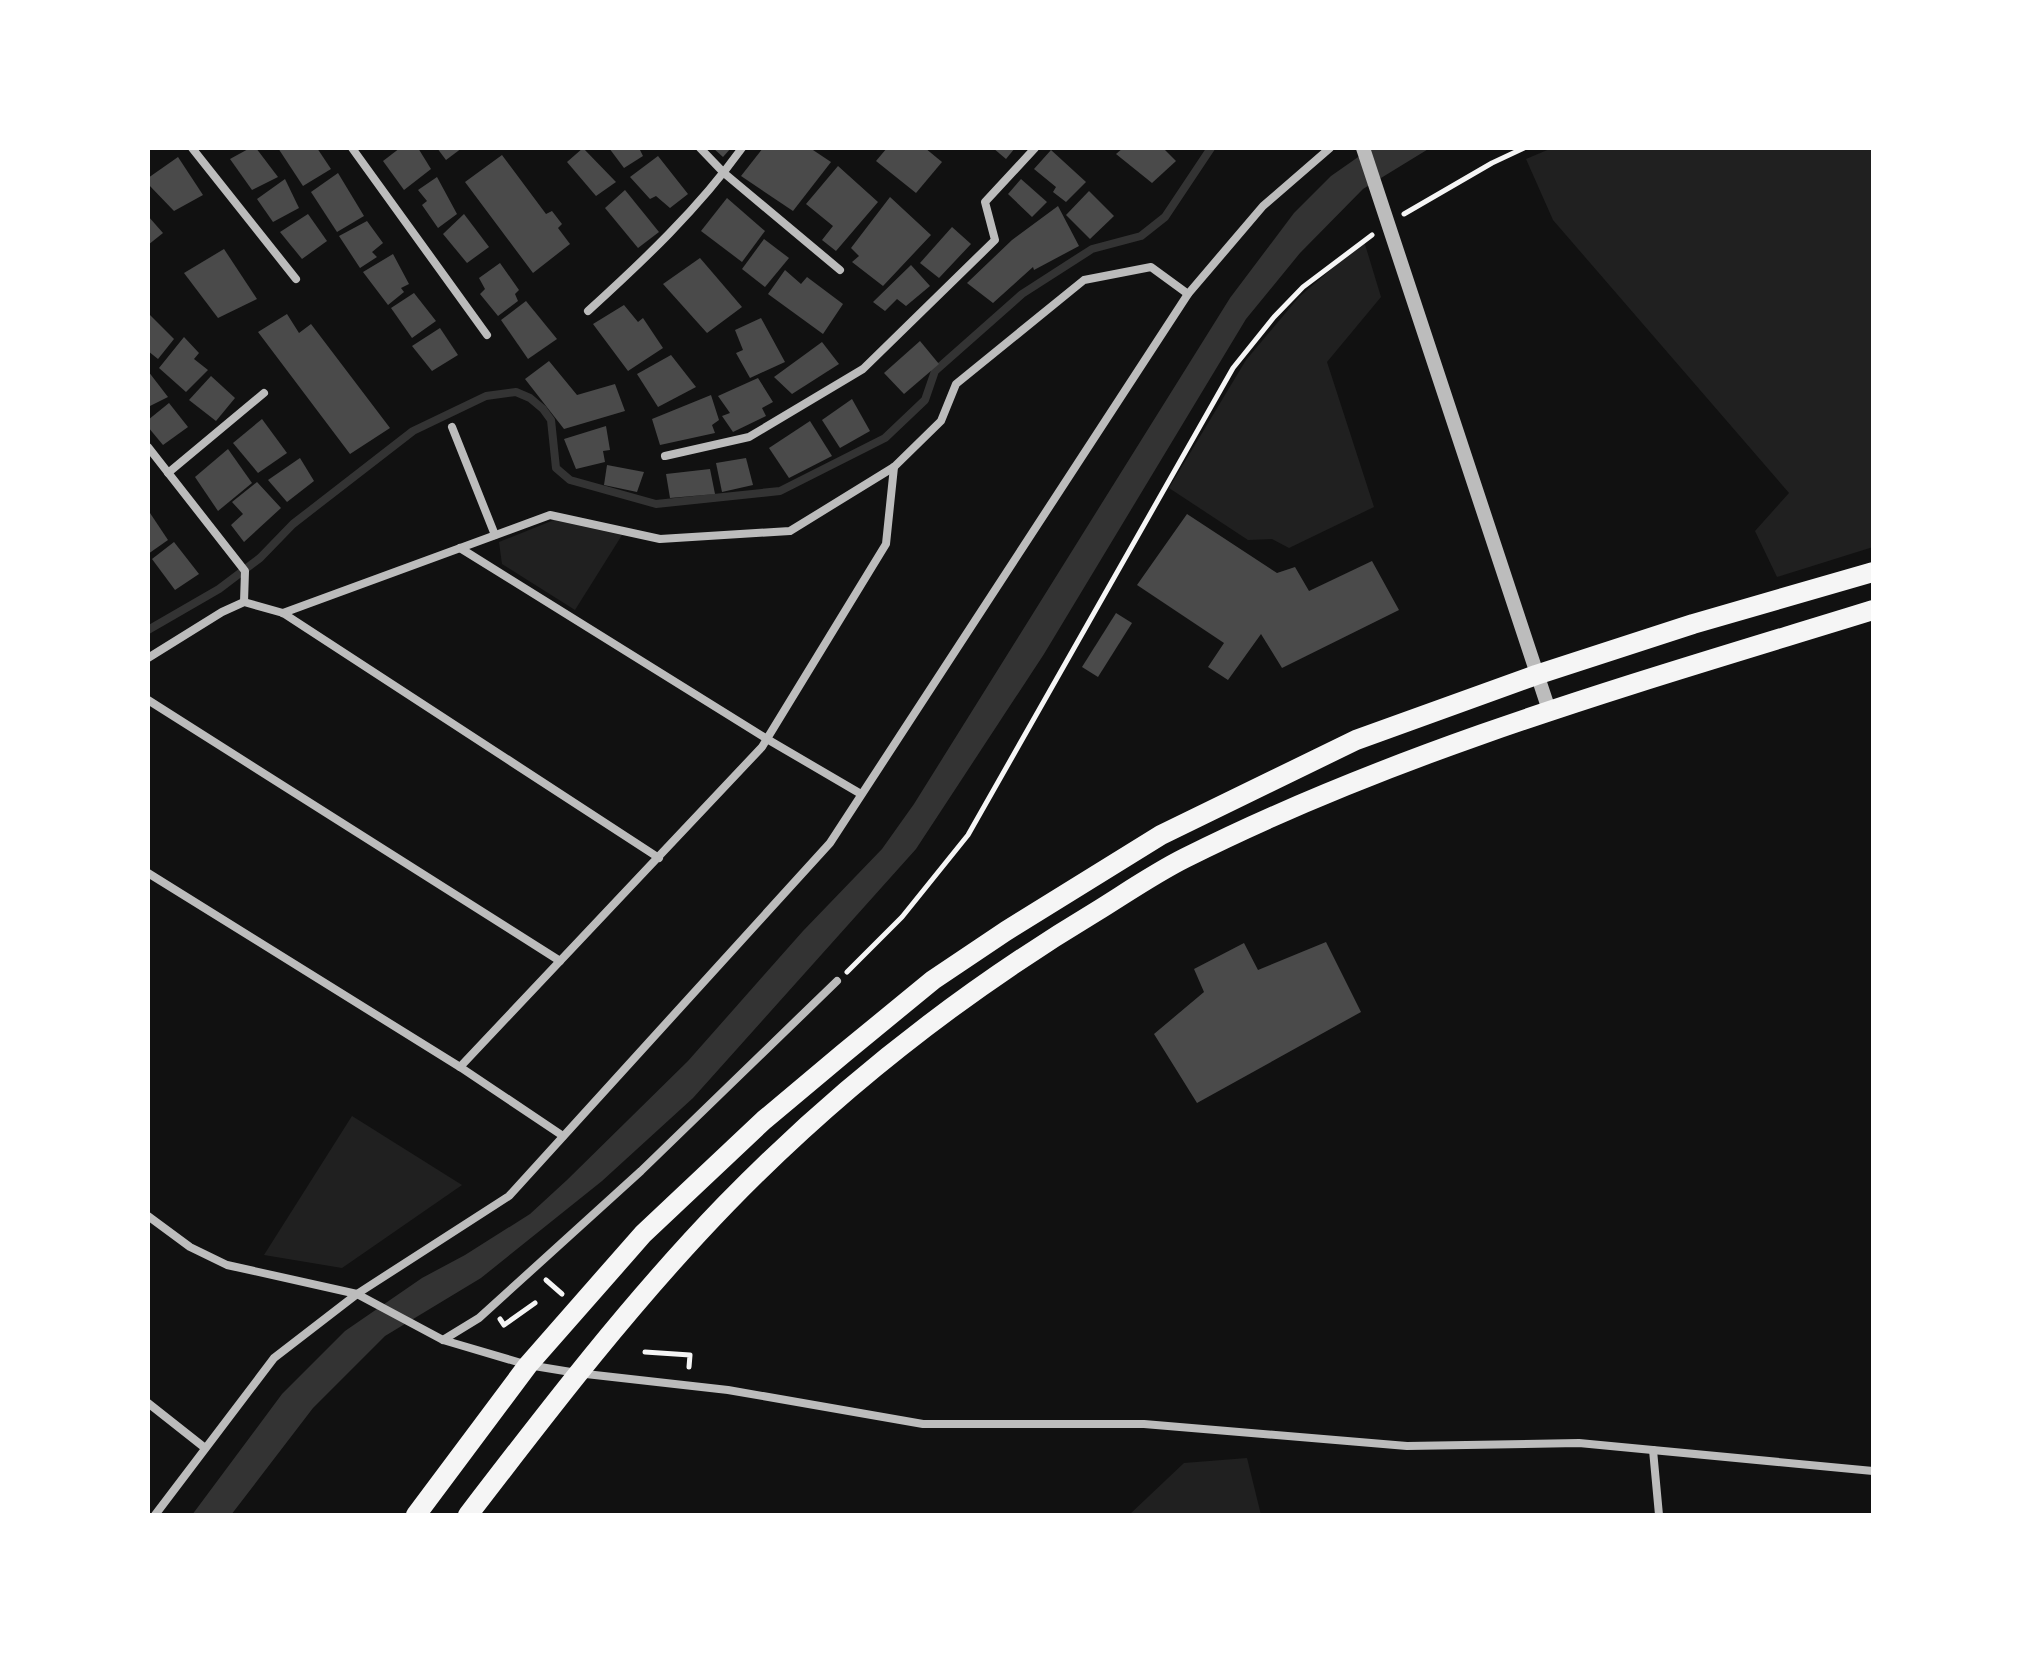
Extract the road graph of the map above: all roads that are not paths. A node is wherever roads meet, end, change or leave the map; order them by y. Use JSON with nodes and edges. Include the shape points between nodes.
{"nodes":[{"id":1,"x":192,"y":148,"type":"edge"},
{"id":2,"x":352,"y":148,"type":"edge"},
{"id":3,"x":700,"y":148,"type":"edge"},
{"id":4,"x":742,"y":148,"type":"edge"},
{"id":5,"x":1035,"y":148,"type":"edge"},
{"id":6,"x":1330,"y":148,"type":"edge"},
{"id":7,"x":1363,"y":148,"type":"edge"},
{"id":8,"x":724,"y":173,"type":"junction"},
{"id":9,"x":840,"y":270,"type":"dead end"},
{"id":10,"x":296,"y":279,"type":"dead end"},
{"id":11,"x":1188,"y":294,"type":"junction"},
{"id":12,"x":588,"y":311,"type":"dead end"},
{"id":13,"x":487,"y":335,"type":"dead end"},
{"id":14,"x":264,"y":393,"type":"dead end"},
{"id":15,"x":452,"y":427,"type":"dead end"},
{"id":16,"x":148,"y":447,"type":"edge"},
{"id":17,"x":665,"y":456,"type":"dead end"},
{"id":18,"x":894,"y":467,"type":"junction"},
{"id":19,"x":168,"y":473,"type":"junction"},
{"id":20,"x":495,"y":535,"type":"junction"},
{"id":21,"x":460,"y":548,"type":"junction"},
{"id":22,"x":1873,"y":572,"type":"edge"},
{"id":23,"x":244,"y":602,"type":"junction"},
{"id":24,"x":1873,"y":610,"type":"edge"},
{"id":25,"x":283,"y":613,"type":"junction"},
{"id":26,"x":148,"y":658,"type":"edge"},
{"id":27,"x":1536,"y":675,"type":"junction"},
{"id":28,"x":148,"y":700,"type":"edge"},
{"id":29,"x":1549,"y":710,"type":"junction"},
{"id":30,"x":767,"y":739,"type":"junction"},
{"id":31,"x":861,"y":794,"type":"junction"},
{"id":32,"x":659,"y":858,"type":"junction"},
{"id":33,"x":148,"y":873,"type":"edge"},
{"id":34,"x":560,"y":961,"type":"junction"},
{"id":35,"x":837,"y":981,"type":"road end"},
{"id":36,"x":460,"y":1067,"type":"junction"},
{"id":37,"x":563,"y":1136,"type":"junction"},
{"id":38,"x":148,"y":1216,"type":"edge"},
{"id":39,"x":357,"y":1294,"type":"junction"},
{"id":40,"x":443,"y":1340,"type":"junction"},
{"id":41,"x":528,"y":1365,"type":"junction"},
{"id":42,"x":577,"y":1373,"type":"junction"},
{"id":43,"x":148,"y":1403,"type":"edge"},
{"id":44,"x":205,"y":1448,"type":"junction"},
{"id":45,"x":1653,"y":1450,"type":"junction"},
{"id":46,"x":1873,"y":1471,"type":"edge"},
{"id":47,"x":155,"y":1515,"type":"edge"},
{"id":48,"x":416,"y":1515,"type":"edge"},
{"id":49,"x":468,"y":1515,"type":"edge"},
{"id":50,"x":1659,"y":1515,"type":"edge"}],
"edges":[{"from":1,"to":10,"type":"street"},
{"from":2,"to":13,"type":"street"},
{"from":3,"to":8,"type":"street"},
{"from":4,"to":8,"type":"street"},
{"from":5,"to":17,"type":"street","via":[[985,202],[995,240],[863,369],[749,437]]},
{"from":6,"to":11,"type":"street","via":[[1263,206]]},
{"from":7,"to":27,"type":"street"},
{"from":8,"to":9,"type":"street"},
{"from":8,"to":12,"type":"street","via":[[645,260]]},
{"from":11,"to":18,"type":"street","via":[[1151,267],[1084,280],[956,384],[941,421]]},
{"from":11,"to":31,"type":"street"},
{"from":14,"to":19,"type":"street"},
{"from":15,"to":20,"type":"street"},
{"from":16,"to":19,"type":"street"},
{"from":18,"to":20,"type":"street","via":[[790,531],[660,539],[550,515]]},
{"from":18,"to":30,"type":"street","via":[[886,544]]},
{"from":19,"to":23,"type":"street","via":[[245,571]]},
{"from":20,"to":21,"type":"street"},
{"from":21,"to":25,"type":"street"},
{"from":21,"to":30,"type":"street"},
{"from":22,"to":27,"type":"main road"},
{"from":23,"to":25,"type":"street"},
{"from":23,"to":26,"type":"street"},
{"from":24,"to":29,"type":"main road"},
{"from":25,"to":32,"type":"street"},
{"from":27,"to":29,"type":"street"},
{"from":27,"to":41,"type":"main road","via":[[1356,740],[1161,835],[933,980],[701,1177],[643,1234]]},
{"from":28,"to":34,"type":"street"},
{"from":29,"to":42,"type":"main road","via":[[1375,773],[1183,859],[1028,952],[792,1140],[659,1277]]},
{"from":30,"to":31,"type":"street"},
{"from":30,"to":32,"type":"street"},
{"from":31,"to":37,"type":"street","via":[[830,843]]},
{"from":32,"to":34,"type":"street"},
{"from":33,"to":36,"type":"street"},
{"from":34,"to":36,"type":"street"},
{"from":35,"to":40,"type":"street","via":[[641,1171],[479,1318]]},
{"from":36,"to":37,"type":"street"},
{"from":37,"to":39,"type":"street","via":[[509,1196]]},
{"from":38,"to":39,"type":"street","via":[[190,1247],[227,1265]]},
{"from":39,"to":40,"type":"street"},
{"from":39,"to":44,"type":"street","via":[[274,1358]]},
{"from":40,"to":41,"type":"street"},
{"from":41,"to":42,"type":"street"},
{"from":41,"to":48,"type":"main road"},
{"from":42,"to":45,"type":"street","via":[[728,1390],[923,1424],[1144,1424],[1407,1446],[1579,1443]]},
{"from":42,"to":49,"type":"main road"},
{"from":43,"to":44,"type":"street"},
{"from":44,"to":47,"type":"street"},
{"from":45,"to":46,"type":"street"},
{"from":45,"to":50,"type":"street"}]}
